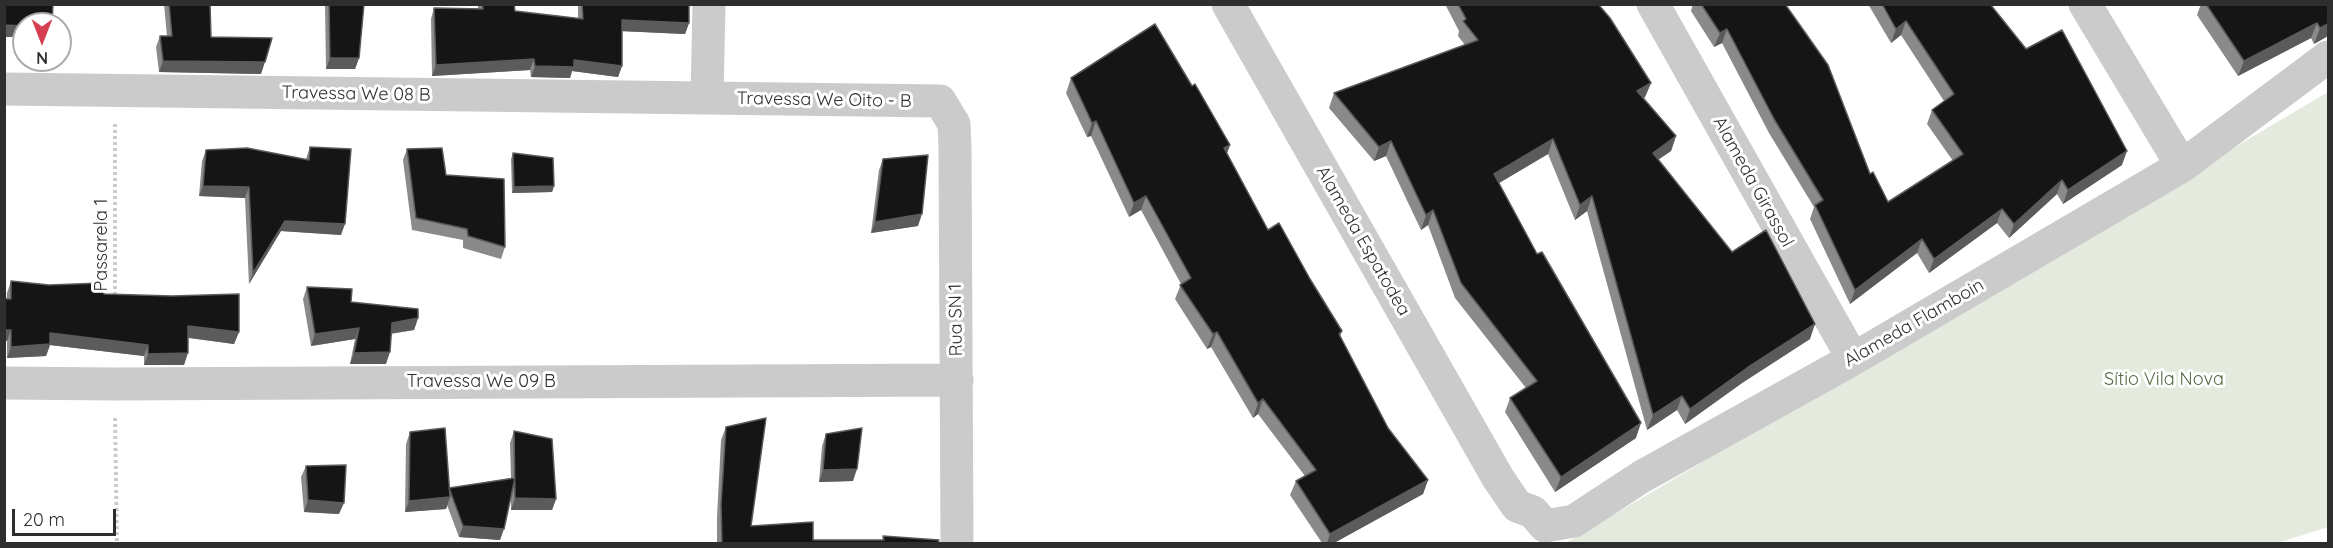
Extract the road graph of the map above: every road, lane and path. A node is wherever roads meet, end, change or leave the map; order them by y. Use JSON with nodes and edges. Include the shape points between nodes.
{"nodes":[{"id":1,"x":709,"y":4,"type":"edge"},
{"id":2,"x":1228,"y":4,"type":"edge"},
{"id":3,"x":1653,"y":4,"type":"edge"},
{"id":4,"x":2085,"y":4,"type":"edge"},
{"id":5,"x":2328,"y":57,"type":"edge"},
{"id":6,"x":4,"y":89,"type":"edge"},
{"id":7,"x":115,"y":90,"type":"junction"},
{"id":8,"x":707,"y":98,"type":"junction"},
{"id":9,"x":940,"y":101,"type":"joint"},
{"id":10,"x":2182,"y":166,"type":"junction"},
{"id":11,"x":115,"y":302,"type":"edge"},
{"id":12,"x":1853,"y":359,"type":"junction"},
{"id":13,"x":957,"y":380,"type":"junction"},
{"id":14,"x":4,"y":383,"type":"edge"},
{"id":15,"x":115,"y":384,"type":"junction"},
{"id":16,"x":1498,"y":478,"type":"joint"},
{"id":17,"x":117,"y":543,"type":"edge"},
{"id":18,"x":957,"y":543,"type":"edge"}],
"edges":[{"from":1,"to":8,"type":"street"},
{"from":2,"to":16,"type":"street","name":"Alameda Espatodea"},
{"from":3,"to":12,"type":"street","name":"Alameda Girassol"},
{"from":4,"to":10,"type":"street"},
{"from":5,"to":10,"type":"street","name":"Alameda Flamboin"},
{"from":6,"to":7,"type":"street","name":"Travessa We 08 B"},
{"from":7,"to":8,"type":"street","name":"Travessa We 08 B"},
{"from":7,"to":11,"type":"path","name":"Passarela 1"},
{"from":8,"to":9,"type":"street","name":"Travessa We Oito - B"},
{"from":9,"to":13,"type":"street","name":"Rua SN 1","via":[[954,124]]},
{"from":10,"to":12,"type":"street","name":"Alameda Flamboin"},
{"from":12,"to":16,"type":"street","name":"Alameda Flamboin","via":[[1641,477],[1574,521],[1545,526],[1533,512],[1517,506]]},
{"from":13,"to":15,"type":"street","name":"Travessa We 09 B"},
{"from":13,"to":18,"type":"street","name":"Rua SN 1"},
{"from":14,"to":15,"type":"street","name":"Travessa We 09 B"},
{"from":15,"to":17,"type":"path"}]}
